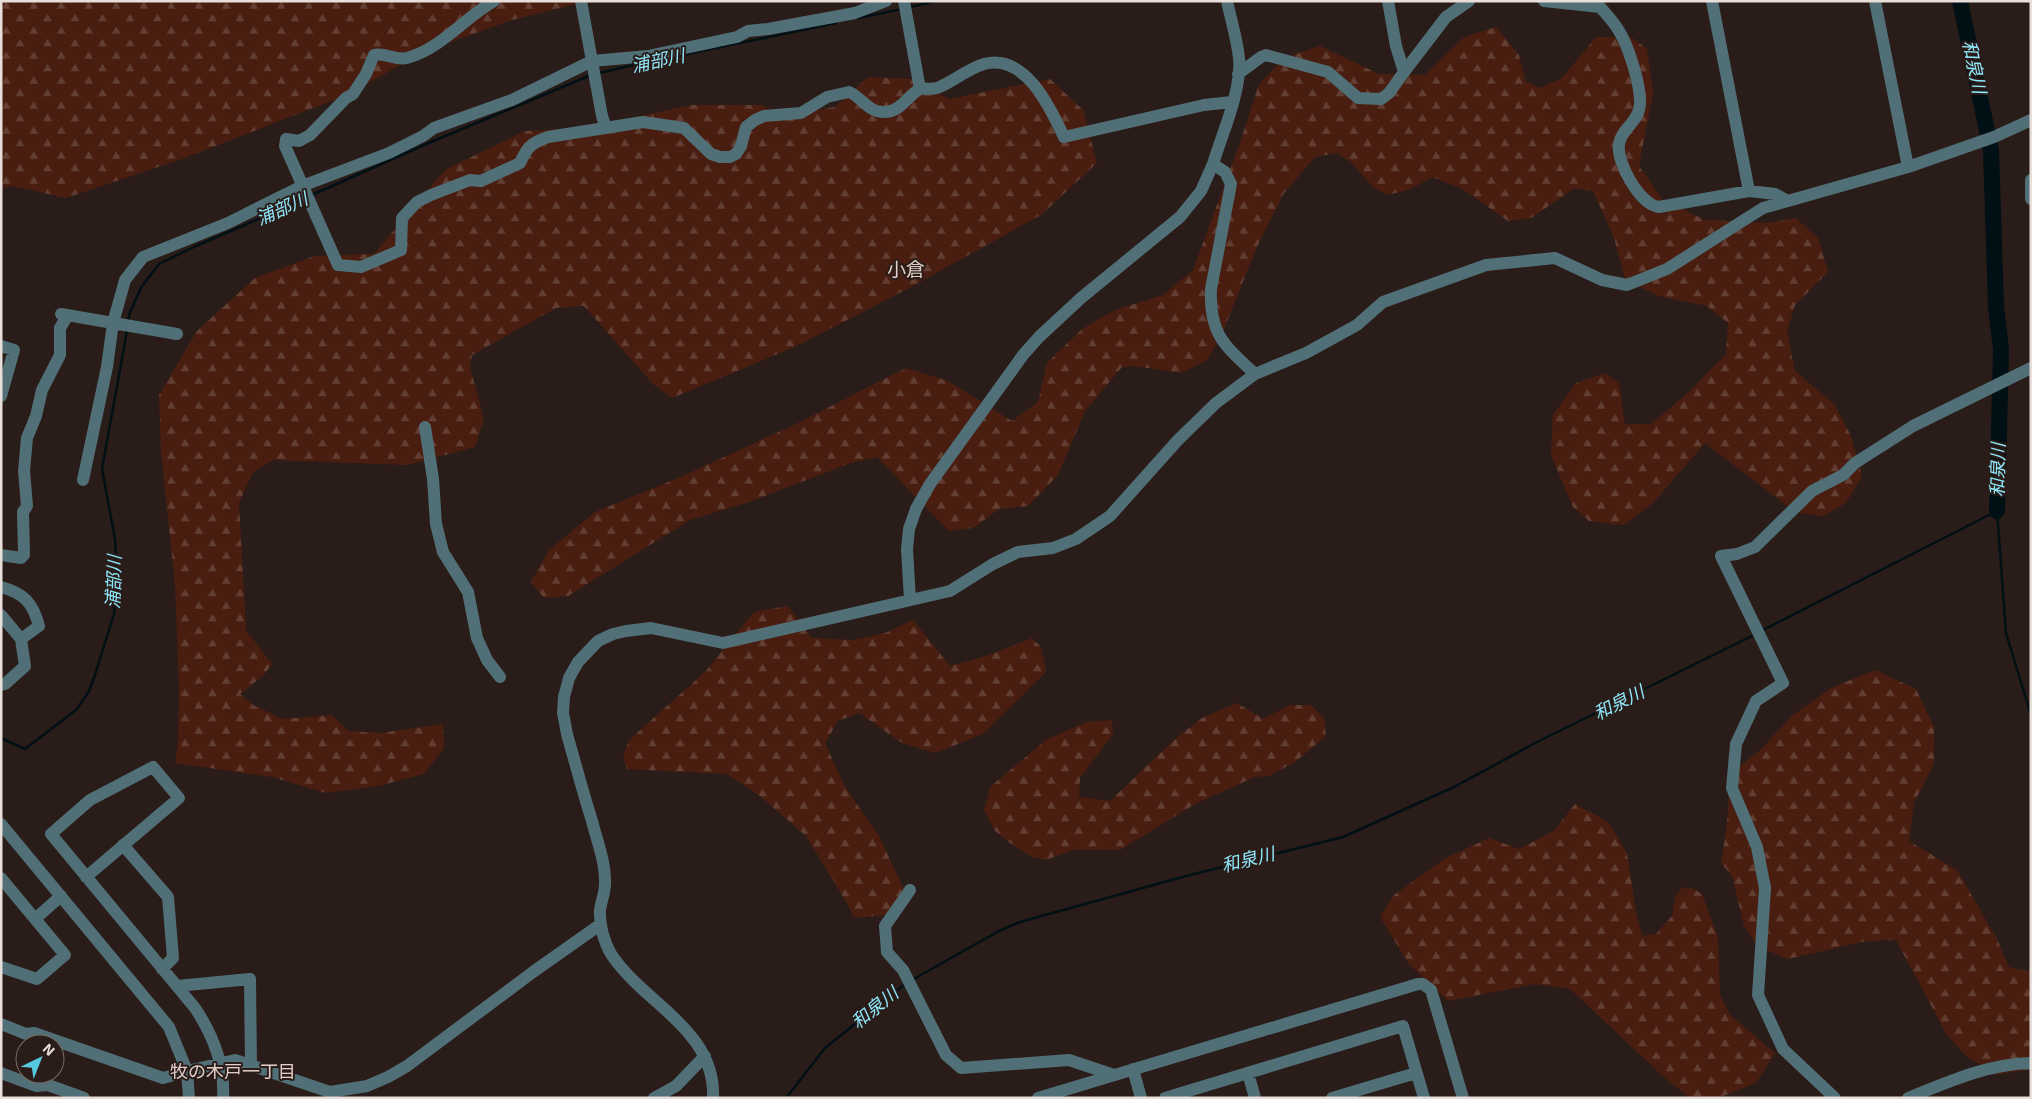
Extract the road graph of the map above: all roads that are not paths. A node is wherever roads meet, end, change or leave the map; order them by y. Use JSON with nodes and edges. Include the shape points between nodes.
{"nodes":[{"id":1,"x":494,"y":1,"type":"edge"},
{"id":2,"x":581,"y":1,"type":"edge"},
{"id":3,"x":886,"y":1,"type":"edge"},
{"id":4,"x":904,"y":1,"type":"edge"},
{"id":5,"x":1227,"y":1,"type":"edge"},
{"id":6,"x":1388,"y":1,"type":"edge"},
{"id":7,"x":1469,"y":1,"type":"edge"},
{"id":8,"x":1548,"y":1,"type":"edge"},
{"id":9,"x":1712,"y":1,"type":"edge"},
{"id":10,"x":1875,"y":1,"type":"edge"},
{"id":11,"x":592,"y":61,"type":"junction"},
{"id":12,"x":1404,"y":72,"type":"junction"},
{"id":13,"x":1238,"y":74,"type":"junction"},
{"id":14,"x":920,"y":89,"type":"junction"},
{"id":15,"x":1232,"y":102,"type":"junction"},
{"id":16,"x":2031,"y":120,"type":"edge"},
{"id":17,"x":606,"y":128,"type":"junction"},
{"id":18,"x":1213,"y":164,"type":"junction"},
{"id":19,"x":1908,"y":167,"type":"junction"},
{"id":20,"x":2031,"y":180,"type":"edge"},
{"id":21,"x":302,"y":186,"type":"junction"},
{"id":22,"x":1749,"y":192,"type":"junction"},
{"id":23,"x":2031,"y":199,"type":"edge"},
{"id":24,"x":1786,"y":200,"type":"junction"},
{"id":25,"x":113,"y":323,"type":"junction"},
{"id":26,"x":177,"y":334,"type":"dead end"},
{"id":27,"x":1,"y":346,"type":"edge"},
{"id":28,"x":2031,"y":368,"type":"edge"},
{"id":29,"x":1255,"y":374,"type":"junction"},
{"id":30,"x":1,"y":396,"type":"edge"},
{"id":31,"x":425,"y":427,"type":"dead end"},
{"id":32,"x":83,"y":480,"type":"dead end"},
{"id":33,"x":1,"y":555,"type":"edge"},
{"id":34,"x":1,"y":587,"type":"edge"},
{"id":35,"x":910,"y":600,"type":"junction"},
{"id":36,"x":4,"y":622,"type":"edge"},
{"id":37,"x":21,"y":639,"type":"junction"},
{"id":38,"x":500,"y":677,"type":"dead end"},
{"id":39,"x":1,"y":685,"type":"edge"},
{"id":40,"x":1,"y":824,"type":"edge"},
{"id":41,"x":123,"y":845,"type":"junction"},
{"id":42,"x":86,"y":877,"type":"junction"},
{"id":43,"x":1,"y":878,"type":"edge"},
{"id":44,"x":910,"y":890,"type":"dead end"},
{"id":45,"x":60,"y":896,"type":"junction"},
{"id":46,"x":35,"y":919,"type":"junction"},
{"id":47,"x":601,"y":924,"type":"junction"},
{"id":48,"x":4,"y":966,"type":"edge"},
{"id":49,"x":162,"y":968,"type":"junction"},
{"id":50,"x":177,"y":986,"type":"junction"},
{"id":51,"x":1,"y":1024,"type":"edge"},
{"id":52,"x":705,"y":1056,"type":"junction"},
{"id":53,"x":2031,"y":1063,"type":"edge"},
{"id":54,"x":220,"y":1064,"type":"junction"},
{"id":55,"x":251,"y":1066,"type":"junction"},
{"id":56,"x":1133,"y":1069,"type":"junction"},
{"id":57,"x":187,"y":1071,"type":"junction"},
{"id":58,"x":1248,"y":1073,"type":"junction"},
{"id":59,"x":1416,"y":1073,"type":"junction"},
{"id":60,"x":1,"y":1074,"type":"edge"},
{"id":61,"x":1114,"y":1075,"type":"junction"},
{"id":62,"x":174,"y":1076,"type":"dead end"},
{"id":63,"x":1366,"y":1093,"type":"edge"},
{"id":64,"x":84,"y":1098,"type":"edge"},
{"id":65,"x":189,"y":1098,"type":"edge"},
{"id":66,"x":223,"y":1098,"type":"edge"},
{"id":67,"x":654,"y":1098,"type":"edge"},
{"id":68,"x":713,"y":1098,"type":"edge"},
{"id":69,"x":1038,"y":1098,"type":"edge"},
{"id":70,"x":1141,"y":1098,"type":"edge"},
{"id":71,"x":1164,"y":1098,"type":"edge"},
{"id":72,"x":1255,"y":1098,"type":"edge"},
{"id":73,"x":1332,"y":1098,"type":"edge"},
{"id":74,"x":1424,"y":1098,"type":"edge"},
{"id":75,"x":1463,"y":1098,"type":"edge"},
{"id":76,"x":1835,"y":1098,"type":"edge"},
{"id":77,"x":1908,"y":1098,"type":"edge"}],
"edges":[{"from":1,"to":21,"type":"street","via":[[440,42],[417,55],[404,59],[380,53],[374,55],[353,94],[310,136],[299,141],[286,138],[285,146]]},
{"from":2,"to":11,"type":"street"},
{"from":3,"to":11,"type":"street","via":[[855,13],[748,31],[737,37],[648,56]]},
{"from":4,"to":14,"type":"street"},
{"from":5,"to":13,"type":"street","via":[[1239,60]]},
{"from":6,"to":12,"type":"street"},
{"from":7,"to":12,"type":"street","via":[[1446,17]]},
{"from":8,"to":22,"type":"street","via":[[1600,7],[1619,30],[1640,103],[1636,118],[1622,137],[1619,152],[1621,163],[1647,203],[1660,207]]},
{"from":9,"to":22,"type":"street"},
{"from":10,"to":19,"type":"street"},
{"from":11,"to":17,"type":"street"},
{"from":11,"to":21,"type":"street","via":[[512,100],[434,128],[389,153]]},
{"from":12,"to":13,"type":"street","via":[[1381,99],[1353,95],[1328,72],[1266,55]]},
{"from":13,"to":15,"type":"street"},
{"from":14,"to":15,"type":"street","via":[[936,89],[984,64],[1005,63],[1034,85],[1064,137],[1204,105]]},
{"from":14,"to":17,"type":"street","via":[[893,110],[876,111],[848,92],[827,97],[801,114],[764,116],[746,127],[736,154],[730,157],[711,154],[684,128],[642,122]]},
{"from":15,"to":18,"type":"street"},
{"from":16,"to":19,"type":"street","via":[[1994,137]]},
{"from":17,"to":21,"type":"street","via":[[548,137],[527,148],[520,163],[481,181],[470,180],[417,202],[402,218],[401,250],[361,267],[338,265]]},
{"from":18,"to":29,"type":"street","via":[[1225,172],[1231,184],[1211,289],[1211,319],[1224,344]]},
{"from":18,"to":35,"type":"street","via":[[1201,191],[1180,217],[1081,298],[1023,355],[930,484],[909,528]]},
{"from":19,"to":24,"type":"street"},
{"from":20,"to":23,"type":"street"},
{"from":21,"to":25,"type":"street","via":[[228,223],[143,257],[125,280]]},
{"from":22,"to":24,"type":"street","via":[[1775,194]]},
{"from":24,"to":29,"type":"street","via":[[1763,208],[1667,269],[1627,286],[1602,280],[1555,258],[1486,265],[1383,302],[1357,325],[1306,353]]},
{"from":25,"to":26,"type":"street"},
{"from":25,"to":32,"type":"street"},
{"from":25,"to":33,"type":"street","via":[[64,315],[60,328],[60,355],[42,390],[27,438],[24,471],[28,506],[23,512],[24,555],[21,558]]},
{"from":27,"to":30,"type":"street","via":[[14,350]]},
{"from":28,"to":76,"type":"street","via":[[1913,426],[1855,463],[1843,475],[1812,491],[1755,547],[1721,556],[1783,684],[1756,701],[1736,744],[1732,788],[1756,847],[1765,888],[1758,995],[1783,1048]]},
{"from":29,"to":35,"type":"street","via":[[1216,403],[1178,440],[1110,516],[1076,539],[1052,548],[1018,552],[950,591]]},
{"from":31,"to":38,"type":"street","via":[[436,524],[443,552],[468,592],[477,638],[487,660]]},
{"from":34,"to":37,"type":"street","via":[[17,591],[34,610],[39,626]]},
{"from":35,"to":47,"type":"street","via":[[723,643],[651,628],[613,634],[588,650],[569,678],[563,713],[602,857],[605,884]]},
{"from":36,"to":37,"type":"street"},
{"from":37,"to":39,"type":"street","via":[[25,666]]},
{"from":40,"to":45,"type":"street"},
{"from":41,"to":42,"type":"street"},
{"from":41,"to":42,"type":"street","via":[[179,798],[153,767],[90,800],[51,834]]},
{"from":41,"to":49,"type":"street","via":[[168,897],[173,958]]},
{"from":42,"to":49,"type":"street"},
{"from":43,"to":46,"type":"street"},
{"from":44,"to":61,"type":"street","via":[[884,926],[886,952],[903,970],[946,1055],[960,1068],[1069,1060]]},
{"from":45,"to":46,"type":"street"},
{"from":45,"to":57,"type":"street","via":[[169,1027]]},
{"from":46,"to":48,"type":"street","via":[[65,955],[37,979]]},
{"from":47,"to":52,"type":"street","via":[[615,959],[699,1045]]},
{"from":47,"to":55,"type":"street","via":[[388,1078],[367,1086],[330,1092]]},
{"from":49,"to":50,"type":"street"},
{"from":50,"to":54,"type":"street","via":[[207,1026]]},
{"from":50,"to":55,"type":"street","via":[[250,979]]},
{"from":51,"to":62,"type":"street","via":[[26,1034],[34,1032],[162,1078]]},
{"from":52,"to":67,"type":"street","via":[[676,1086]]},
{"from":52,"to":68,"type":"street","via":[[714,1083]]},
{"from":53,"to":77,"type":"street","via":[[1978,1070]]},
{"from":54,"to":55,"type":"street","via":[[234,1060]]},
{"from":54,"to":57,"type":"street"},
{"from":54,"to":66,"type":"street"},
{"from":56,"to":61,"type":"street"},
{"from":56,"to":70,"type":"street"},
{"from":56,"to":75,"type":"street","via":[[1424,984],[1431,990]]},
{"from":57,"to":65,"type":"street"},
{"from":58,"to":59,"type":"street","via":[[1403,1026]]},
{"from":58,"to":71,"type":"street"},
{"from":58,"to":72,"type":"street"},
{"from":59,"to":63,"type":"street"},
{"from":59,"to":74,"type":"street"},
{"from":60,"to":64,"type":"street"},
{"from":61,"to":69,"type":"street"},
{"from":63,"to":73,"type":"street"}]}
